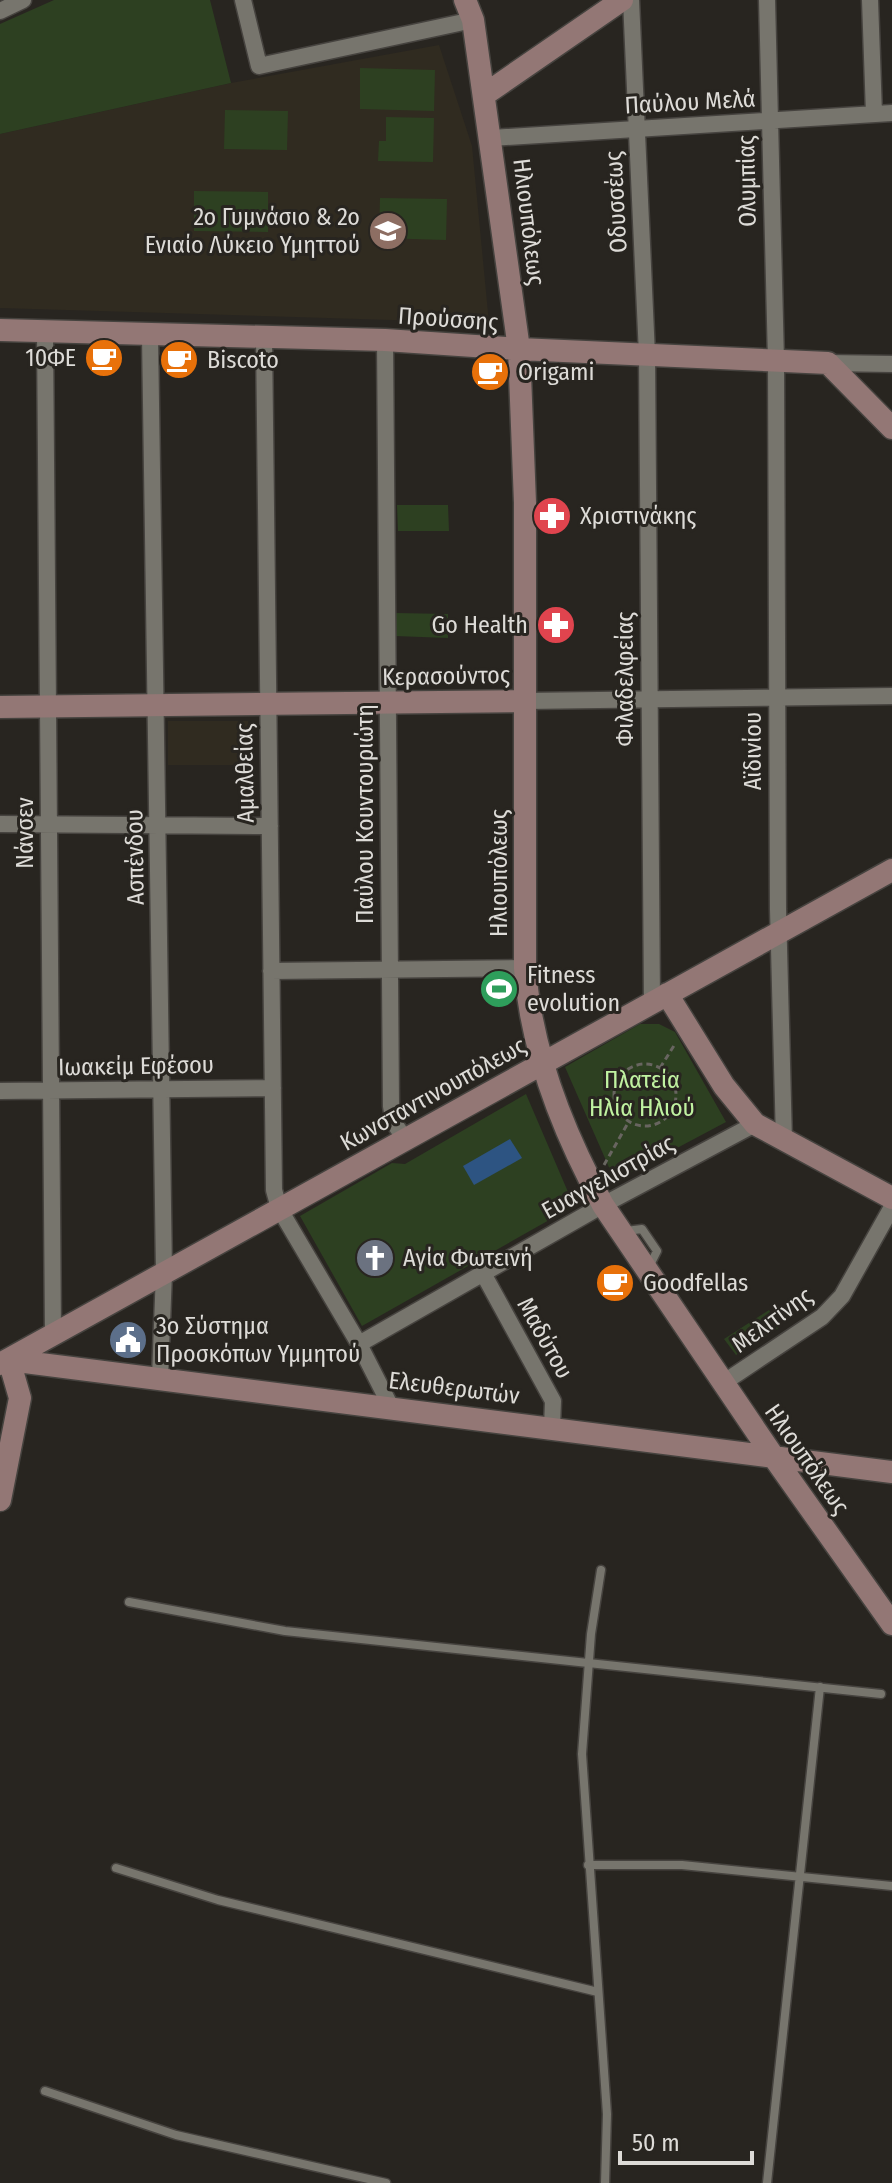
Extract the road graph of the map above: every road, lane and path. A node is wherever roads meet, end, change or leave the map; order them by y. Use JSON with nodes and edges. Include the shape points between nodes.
{"nodes":[{"id":1,"x":23,"y":0,"type":"edge"},
{"id":2,"x":243,"y":0,"type":"edge"},
{"id":3,"x":250,"y":0,"type":"edge"},
{"id":4,"x":622,"y":0,"type":"edge"},
{"id":5,"x":631,"y":0,"type":"edge"},
{"id":6,"x":767,"y":0,"type":"edge"},
{"id":7,"x":870,"y":0,"type":"edge"},
{"id":8,"x":474,"y":7,"type":"edge"},
{"id":9,"x":0,"y":11,"type":"edge"},
{"id":10,"x":248,"y":18,"type":"junction"},
{"id":11,"x":484,"y":95,"type":"junction"},
{"id":12,"x":892,"y":113,"type":"edge"},
{"id":13,"x":874,"y":114,"type":"junction"},
{"id":14,"x":770,"y":121,"type":"junction"},
{"id":15,"x":637,"y":129,"type":"junction"},
{"id":16,"x":491,"y":138,"type":"junction"},
{"id":17,"x":0,"y":330,"type":"edge"},
{"id":18,"x":45,"y":333,"type":"junction"},
{"id":19,"x":150,"y":336,"type":"junction"},
{"id":20,"x":264,"y":337,"type":"junction"},
{"id":21,"x":385,"y":340,"type":"junction"},
{"id":22,"x":519,"y":349,"type":"junction"},
{"id":23,"x":647,"y":355,"type":"junction"},
{"id":24,"x":776,"y":361,"type":"junction"},
{"id":25,"x":828,"y":363,"type":"junction"},
{"id":26,"x":892,"y":364,"type":"edge"},
{"id":27,"x":892,"y":428,"type":"edge"},
{"id":28,"x":892,"y":696,"type":"edge"},
{"id":29,"x":777,"y":698,"type":"junction"},
{"id":30,"x":650,"y":699,"type":"junction"},
{"id":31,"x":525,"y":701,"type":"junction"},
{"id":32,"x":388,"y":702,"type":"junction"},
{"id":33,"x":268,"y":704,"type":"junction"},
{"id":34,"x":155,"y":705,"type":"junction"},
{"id":35,"x":48,"y":706,"type":"junction"},
{"id":36,"x":0,"y":707,"type":"edge"},
{"id":37,"x":0,"y":824,"type":"edge"},
{"id":38,"x":49,"y":825,"type":"junction"},
{"id":39,"x":270,"y":826,"type":"junction"},
{"id":40,"x":159,"y":827,"type":"junction"},
{"id":41,"x":892,"y":870,"type":"edge"},
{"id":42,"x":778,"y":932,"type":"junction"},
{"id":43,"x":525,"y":968,"type":"junction"},
{"id":44,"x":390,"y":969,"type":"junction"},
{"id":45,"x":271,"y":971,"type":"junction"},
{"id":46,"x":660,"y":998,"type":"junction"},
{"id":47,"x":690,"y":1030,"type":"junction"},
{"id":48,"x":542,"y":1063,"type":"junction"},
{"id":49,"x":660,"y":1068,"type":"junction"},
{"id":50,"x":273,"y":1088,"type":"junction"},
{"id":51,"x":162,"y":1089,"type":"junction"},
{"id":52,"x":0,"y":1091,"type":"edge"},
{"id":53,"x":51,"y":1091,"type":"junction"},
{"id":54,"x":629,"y":1122,"type":"junction"},
{"id":55,"x":755,"y":1124,"type":"junction"},
{"id":56,"x":405,"y":1139,"type":"junction"},
{"id":57,"x":784,"y":1141,"type":"junction"},
{"id":58,"x":586,"y":1174,"type":"junction"},
{"id":59,"x":892,"y":1198,"type":"edge"},
{"id":60,"x":603,"y":1205,"type":"junction"},
{"id":61,"x":892,"y":1207,"type":"edge"},
{"id":62,"x":279,"y":1208,"type":"junction"},
{"id":63,"x":164,"y":1272,"type":"junction"},
{"id":64,"x":484,"y":1275,"type":"junction"},
{"id":65,"x":53,"y":1334,"type":"junction"},
{"id":66,"x":359,"y":1344,"type":"junction"},
{"id":67,"x":4,"y":1362,"type":"edge"},
{"id":68,"x":160,"y":1377,"type":"junction"},
{"id":69,"x":723,"y":1383,"type":"junction"},
{"id":70,"x":391,"y":1407,"type":"junction"},
{"id":71,"x":552,"y":1427,"type":"junction"},
{"id":72,"x":773,"y":1456,"type":"junction"},
{"id":73,"x":3,"y":1465,"type":"edge"},
{"id":74,"x":892,"y":1472,"type":"edge"},
{"id":75,"x":0,"y":1500,"type":"edge"},
{"id":76,"x":601,"y":1570,"type":"dead end"},
{"id":77,"x":129,"y":1602,"type":"dead end"},
{"id":78,"x":892,"y":1624,"type":"edge"},
{"id":79,"x":589,"y":1664,"type":"junction"},
{"id":80,"x":820,"y":1687,"type":"junction"},
{"id":81,"x":881,"y":1694,"type":"dead end"},
{"id":82,"x":588,"y":1865,"type":"junction"},
{"id":83,"x":116,"y":1868,"type":"dead end"},
{"id":84,"x":799,"y":1876,"type":"junction"},
{"id":85,"x":892,"y":1886,"type":"edge"},
{"id":86,"x":598,"y":1992,"type":"junction"},
{"id":87,"x":45,"y":2091,"type":"dead end"},
{"id":88,"x":386,"y":2183,"type":"edge"},
{"id":89,"x":605,"y":2183,"type":"edge"},
{"id":90,"x":767,"y":2183,"type":"edge"}],
"edges":[{"from":1,"to":9,"type":"street"},
{"from":2,"to":10,"type":"street"},
{"from":3,"to":10,"type":"street","via":[[253,16]]},
{"from":4,"to":11,"type":"street"},
{"from":5,"to":15,"type":"street","name":"Οδυσσέως"},
{"from":6,"to":14,"type":"street","name":"Ολυμπίας"},
{"from":7,"to":13,"type":"street"},
{"from":8,"to":10,"type":"street","via":[[259,66]]},
{"from":8,"to":11,"type":"street","name":"Ηλιουπόλεως"},
{"from":11,"to":16,"type":"street","name":"Ηλιουπόλεως"},
{"from":12,"to":13,"type":"street","name":"Παύλου Μελά"},
{"from":13,"to":14,"type":"street","name":"Παύλου Μελά"},
{"from":14,"to":15,"type":"street","name":"Παύλου Μελά"},
{"from":14,"to":24,"type":"street","name":"Ολυμπίας"},
{"from":15,"to":16,"type":"street","name":"Παύλου Μελά"},
{"from":15,"to":23,"type":"street","name":"Οδυσσέως"},
{"from":16,"to":22,"type":"street","name":"Ηλιουπόλεως"},
{"from":17,"to":18,"type":"street","name":"Προύσσης"},
{"from":18,"to":19,"type":"street","name":"Προύσσης"},
{"from":18,"to":35,"type":"street","name":"Νάνσεν"},
{"from":19,"to":20,"type":"street","name":"Προύσσης"},
{"from":19,"to":34,"type":"street","name":"Ασπένδου"},
{"from":20,"to":21,"type":"street","name":"Προύσσης"},
{"from":20,"to":33,"type":"street","name":"Αμαλθείας"},
{"from":21,"to":22,"type":"street","name":"Προύσσης"},
{"from":21,"to":32,"type":"street","name":"Παύλου Κουντουριώτη"},
{"from":22,"to":23,"type":"street","name":"Προύσσης"},
{"from":22,"to":31,"type":"street","name":"Ηλιουπόλεως"},
{"from":23,"to":24,"type":"street","name":"Προύσσης"},
{"from":23,"to":30,"type":"street","name":"Φιλαδελφείας"},
{"from":24,"to":25,"type":"street","name":"Προύσσης"},
{"from":24,"to":29,"type":"street","name":"Αϊδινίου"},
{"from":25,"to":26,"type":"street","name":"Προύσσης"},
{"from":25,"to":27,"type":"street"},
{"from":28,"to":29,"type":"street","name":"Κερασούντος"},
{"from":29,"to":30,"type":"street","name":"Κερασούντος"},
{"from":29,"to":42,"type":"street","name":"Αϊδινίου"},
{"from":30,"to":31,"type":"street","name":"Κερασούντος"},
{"from":30,"to":46,"type":"street","name":"Φιλαδελφείας"},
{"from":31,"to":32,"type":"street","name":"Κερασούντος"},
{"from":31,"to":43,"type":"street","name":"Ηλιουπόλεως"},
{"from":32,"to":33,"type":"street","name":"Κερασούντος"},
{"from":32,"to":44,"type":"street","name":"Παύλου Κουντουριώτη"},
{"from":33,"to":34,"type":"street","name":"Κερασούντος"},
{"from":33,"to":39,"type":"street","name":"Αμαλθείας"},
{"from":34,"to":35,"type":"street","name":"Κερασούντος"},
{"from":34,"to":40,"type":"street","name":"Ασπένδου"},
{"from":35,"to":36,"type":"street","name":"Κερασούντος"},
{"from":35,"to":38,"type":"street","name":"Νάνσεν"},
{"from":37,"to":38,"type":"street"},
{"from":38,"to":40,"type":"street"},
{"from":38,"to":53,"type":"street","name":"Νάνσεν"},
{"from":39,"to":40,"type":"street"},
{"from":39,"to":45,"type":"street","name":"Αμαλθείας"},
{"from":40,"to":51,"type":"street","name":"Ασπένδου"},
{"from":41,"to":42,"type":"street","name":"Κωνσταντινουπόλεως"},
{"from":42,"to":46,"type":"street","name":"Κωνσταντινουπόλεως"},
{"from":42,"to":57,"type":"street","name":"Αϊδινίου"},
{"from":43,"to":44,"type":"street"},
{"from":43,"to":48,"type":"street","name":"Ηλιουπόλεως"},
{"from":44,"to":45,"type":"street"},
{"from":44,"to":56,"type":"street","name":"Παύλου Κουντουριώτη","via":[[391,1106]]},
{"from":45,"to":50,"type":"street","name":"Αμαλθείας"},
{"from":46,"to":47,"type":"street"},
{"from":46,"to":48,"type":"street","name":"Κωνσταντινουπόλεως"},
{"from":47,"to":49,"type":"path","via":[[678,1038]]},
{"from":47,"to":55,"type":"street"},
{"from":48,"to":56,"type":"street","name":"Κωνσταντινουπόλεως"},
{"from":48,"to":58,"type":"street","name":"Ηλιουπόλεως"},
{"from":49,"to":54,"type":"path","via":[[634,1066],[619,1078],[614,1097]]},
{"from":49,"to":54,"type":"path","via":[[675,1085],[671,1113],[656,1124]]},
{"from":50,"to":51,"type":"street","name":"Ιωακείμ Εφέσου"},
{"from":50,"to":62,"type":"street","name":"Αμαλθείας","via":[[274,1190]]},
{"from":51,"to":53,"type":"street","name":"Ιωακείμ Εφέσου"},
{"from":51,"to":63,"type":"street","name":"Ασπένδου"},
{"from":52,"to":53,"type":"street","name":"Ιωακείμ Εφέσου"},
{"from":53,"to":65,"type":"street","name":"Νάνσεν"},
{"from":54,"to":58,"type":"path","via":[[605,1165]]},
{"from":55,"to":57,"type":"street"},
{"from":55,"to":60,"type":"street","name":"Ευαγγελιστρίας"},
{"from":56,"to":62,"type":"street","name":"Κωνσταντινουπόλεως"},
{"from":57,"to":59,"type":"street"},
{"from":58,"to":60,"type":"street","name":"Ηλιουπόλεως"},
{"from":60,"to":64,"type":"street","name":"Ευαγγελιστρίας"},
{"from":60,"to":69,"type":"street","name":"Ηλιουπόλεως"},
{"from":61,"to":69,"type":"street","name":"Μελιτίνης","via":[[842,1296],[822,1317]]},
{"from":62,"to":63,"type":"street","name":"Κωνσταντινουπόλεως"},
{"from":62,"to":66,"type":"street"},
{"from":63,"to":65,"type":"street","name":"Κωνσταντινουπόλεως"},
{"from":63,"to":68,"type":"street","name":"Ασπένδου"},
{"from":64,"to":66,"type":"street","name":"Ευαγγελιστρίας"},
{"from":64,"to":71,"type":"street","name":"Μαδύτου","via":[[553,1401]]},
{"from":65,"to":67,"type":"street","name":"Κωνσταντινουπόλεως"},
{"from":66,"to":70,"type":"street"},
{"from":67,"to":68,"type":"street","name":"Ελευθερωτών"},
{"from":67,"to":73,"type":"street","via":[[20,1398]]},
{"from":68,"to":70,"type":"street","name":"Ελευθερωτών"},
{"from":69,"to":72,"type":"street","name":"Ηλιουπόλεως"},
{"from":70,"to":71,"type":"street","name":"Ελευθερωτών"},
{"from":71,"to":72,"type":"street","name":"Ελευθερωτών"},
{"from":72,"to":74,"type":"street","name":"Ελευθερωτών"},
{"from":72,"to":78,"type":"street","name":"Ηλιουπόλεως"},
{"from":73,"to":75,"type":"street"},
{"from":76,"to":79,"type":"lane"},
{"from":77,"to":79,"type":"lane","via":[[285,1631]]},
{"from":79,"to":80,"type":"lane"},
{"from":79,"to":82,"type":"lane","via":[[582,1754]]},
{"from":80,"to":81,"type":"lane"},
{"from":80,"to":84,"type":"lane"},
{"from":82,"to":84,"type":"lane","via":[[682,1865]]},
{"from":82,"to":86,"type":"lane"},
{"from":83,"to":86,"type":"lane","via":[[218,1900]]},
{"from":84,"to":85,"type":"lane"},
{"from":84,"to":90,"type":"lane"},
{"from":86,"to":89,"type":"lane","via":[[607,2114]]},
{"from":87,"to":88,"type":"lane","via":[[176,2135]]}]}
